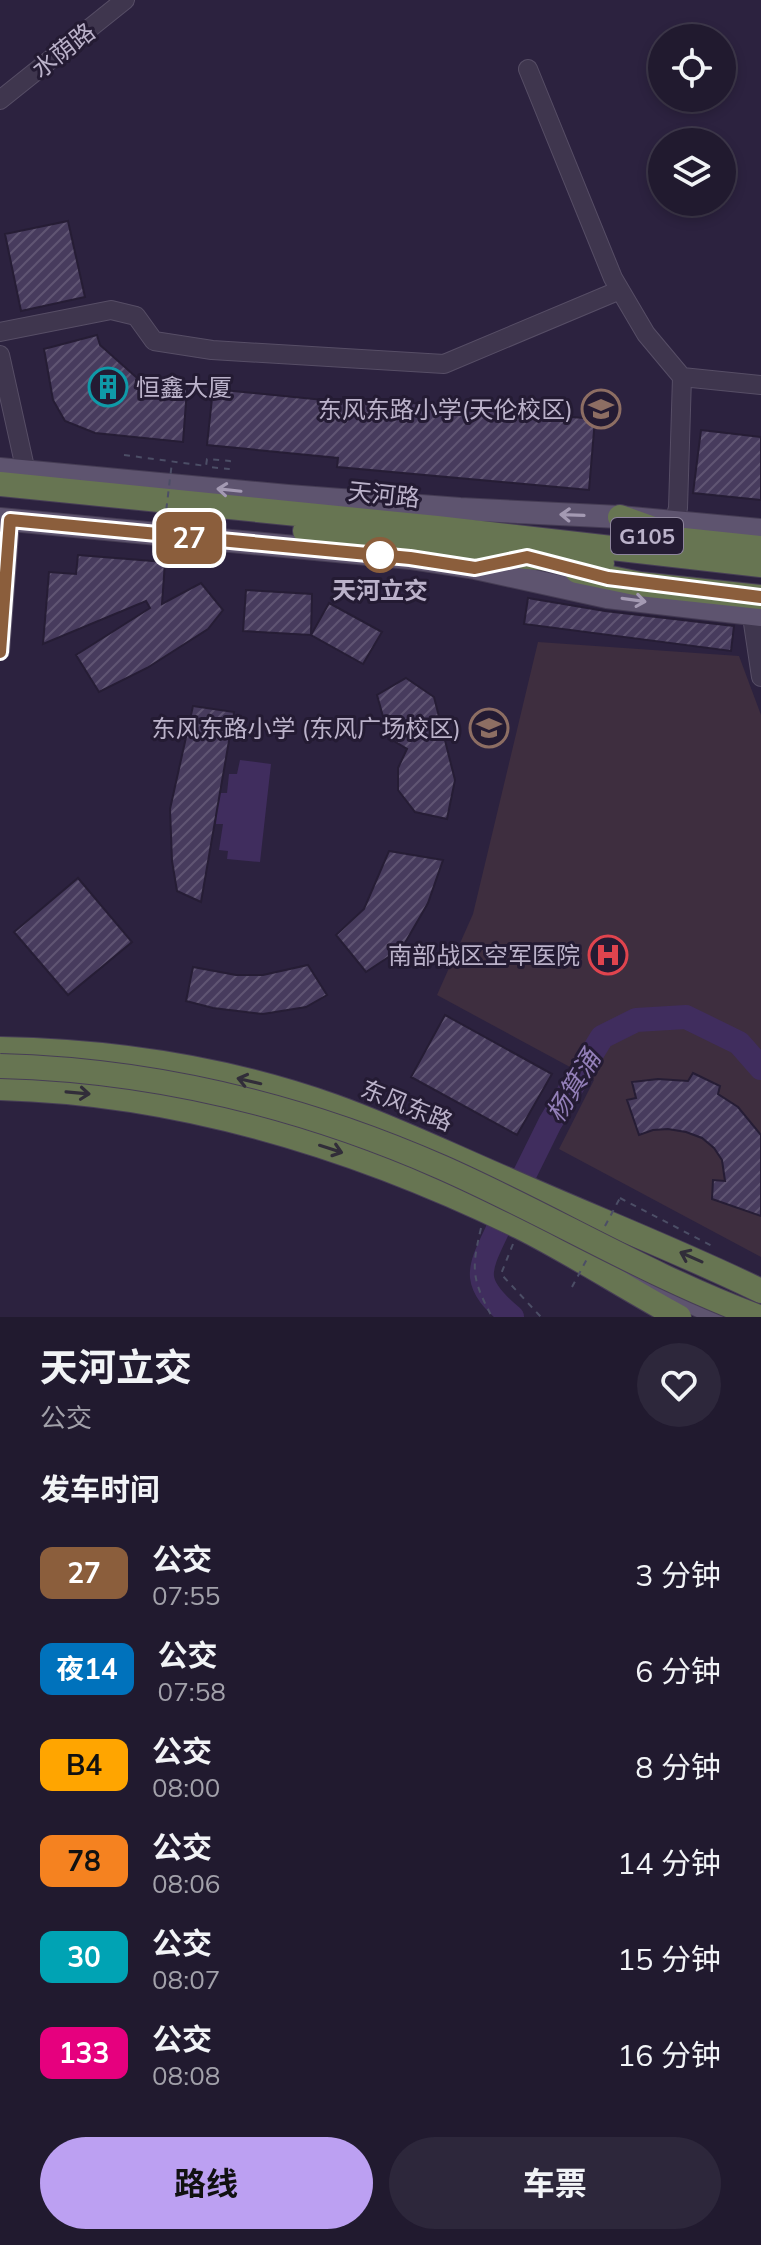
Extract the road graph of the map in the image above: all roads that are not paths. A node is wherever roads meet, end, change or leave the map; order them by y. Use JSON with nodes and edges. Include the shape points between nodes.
{"nodes":[{"id":1,"x":125,"y":0,"type":"edge"},
{"id":2,"x":528,"y":69,"type":"dead end"},
{"id":3,"x":0,"y":100,"type":"edge"},
{"id":4,"x":620,"y":290,"type":"junction"},
{"id":5,"x":0,"y":332,"type":"edge"},
{"id":6,"x":0,"y":355,"type":"edge"},
{"id":7,"x":682,"y":377,"type":"junction"},
{"id":8,"x":761,"y":385,"type":"edge"},
{"id":9,"x":0,"y":469,"type":"edge"},
{"id":10,"x":26,"y":472,"type":"junction"},
{"id":11,"x":0,"y":484,"type":"edge"},
{"id":12,"x":59,"y":490,"type":"junction"},
{"id":13,"x":273,"y":495,"type":"junction"},
{"id":14,"x":3,"y":513,"type":"edge"},
{"id":15,"x":321,"y":516,"type":"junction"},
{"id":16,"x":620,"y":517,"type":"joint"},
{"id":17,"x":761,"y":530,"type":"edge"},
{"id":18,"x":679,"y":531,"type":"junction"},
{"id":19,"x":530,"y":548,"type":"junction"},
{"id":20,"x":761,"y":548,"type":"edge"},
{"id":21,"x":761,"y":565,"type":"edge"},
{"id":22,"x":475,"y":568,"type":"junction"},
{"id":23,"x":757,"y":600,"type":"edge"},
{"id":24,"x":0,"y":651,"type":"edge"},
{"id":25,"x":761,"y":677,"type":"edge"},
{"id":26,"x":0,"y":1049,"type":"edge"},
{"id":27,"x":0,"y":1066,"type":"edge"},
{"id":28,"x":0,"y":1088,"type":"edge"},
{"id":29,"x":516,"y":1184,"type":"junction"},
{"id":30,"x":520,"y":1227,"type":"junction"},
{"id":31,"x":761,"y":1291,"type":"edge"},
{"id":32,"x":679,"y":1317,"type":"edge"},
{"id":33,"x":723,"y":1317,"type":"edge"},
{"id":34,"x":758,"y":1317,"type":"edge"}],
"edges":[{"from":1,"to":3,"type":"street","name":"水荫路"},
{"from":2,"to":4,"type":"street"},
{"from":4,"to":5,"type":"street","via":[[444,364],[212,350],[154,341],[136,316],[111,310]]},
{"from":4,"to":7,"type":"street","via":[[646,334]]},
{"from":6,"to":10,"type":"street"},
{"from":7,"to":8,"type":"street"},
{"from":7,"to":18,"type":"street"},
{"from":9,"to":10,"type":"main road"},
{"from":10,"to":12,"type":"highway"},
{"from":13,"to":10,"type":"main road","one_way":true},
{"from":11,"to":12,"type":"highway","name":"天河路","number":"G105"},
{"from":12,"to":15,"type":"highway","name":"天河路","number":"G105"},
{"from":13,"to":15,"type":"highway"},
{"from":16,"to":13,"type":"main road","one_way":true},
{"from":14,"to":19,"type":"highway","name":"天河路","number":"G105"},
{"from":14,"to":22,"type":"main road"},
{"from":14,"to":24,"type":"street"},
{"from":15,"to":19,"type":"highway","name":"天河路","number":"G105"},
{"from":16,"to":18,"type":"highway"},
{"from":17,"to":18,"type":"main road"},
{"from":18,"to":19,"type":"highway","number":"G105"},
{"from":18,"to":20,"type":"highway","number":"G105"},
{"from":19,"to":21,"type":"highway","name":"天河路"},
{"from":19,"to":22,"type":"highway"},
{"from":19,"to":23,"type":"highway","number":"G105","via":[[608,578]]},
{"from":22,"to":23,"type":"main road","one_way":true,"via":[[607,597]]},
{"from":23,"to":25,"type":"street"},
{"from":29,"to":26,"type":"highway","name":"东风东路","one_way":true,"via":[[368,1119],[256,1083],[124,1057]]},
{"from":27,"to":34,"type":"highway","bridge":true,"via":[[150,1080],[319,1121],[442,1167],[676,1283]]},
{"from":28,"to":30,"type":"highway","one_way":true,"via":[[129,1100],[247,1125],[338,1151]]},
{"from":31,"to":29,"type":"highway","one_way":true},
{"from":29,"to":34,"type":"main road","name":"东风东路","via":[[644,1259]]},
{"from":30,"to":32,"type":"highway"},
{"from":30,"to":33,"type":"main road"}]}
